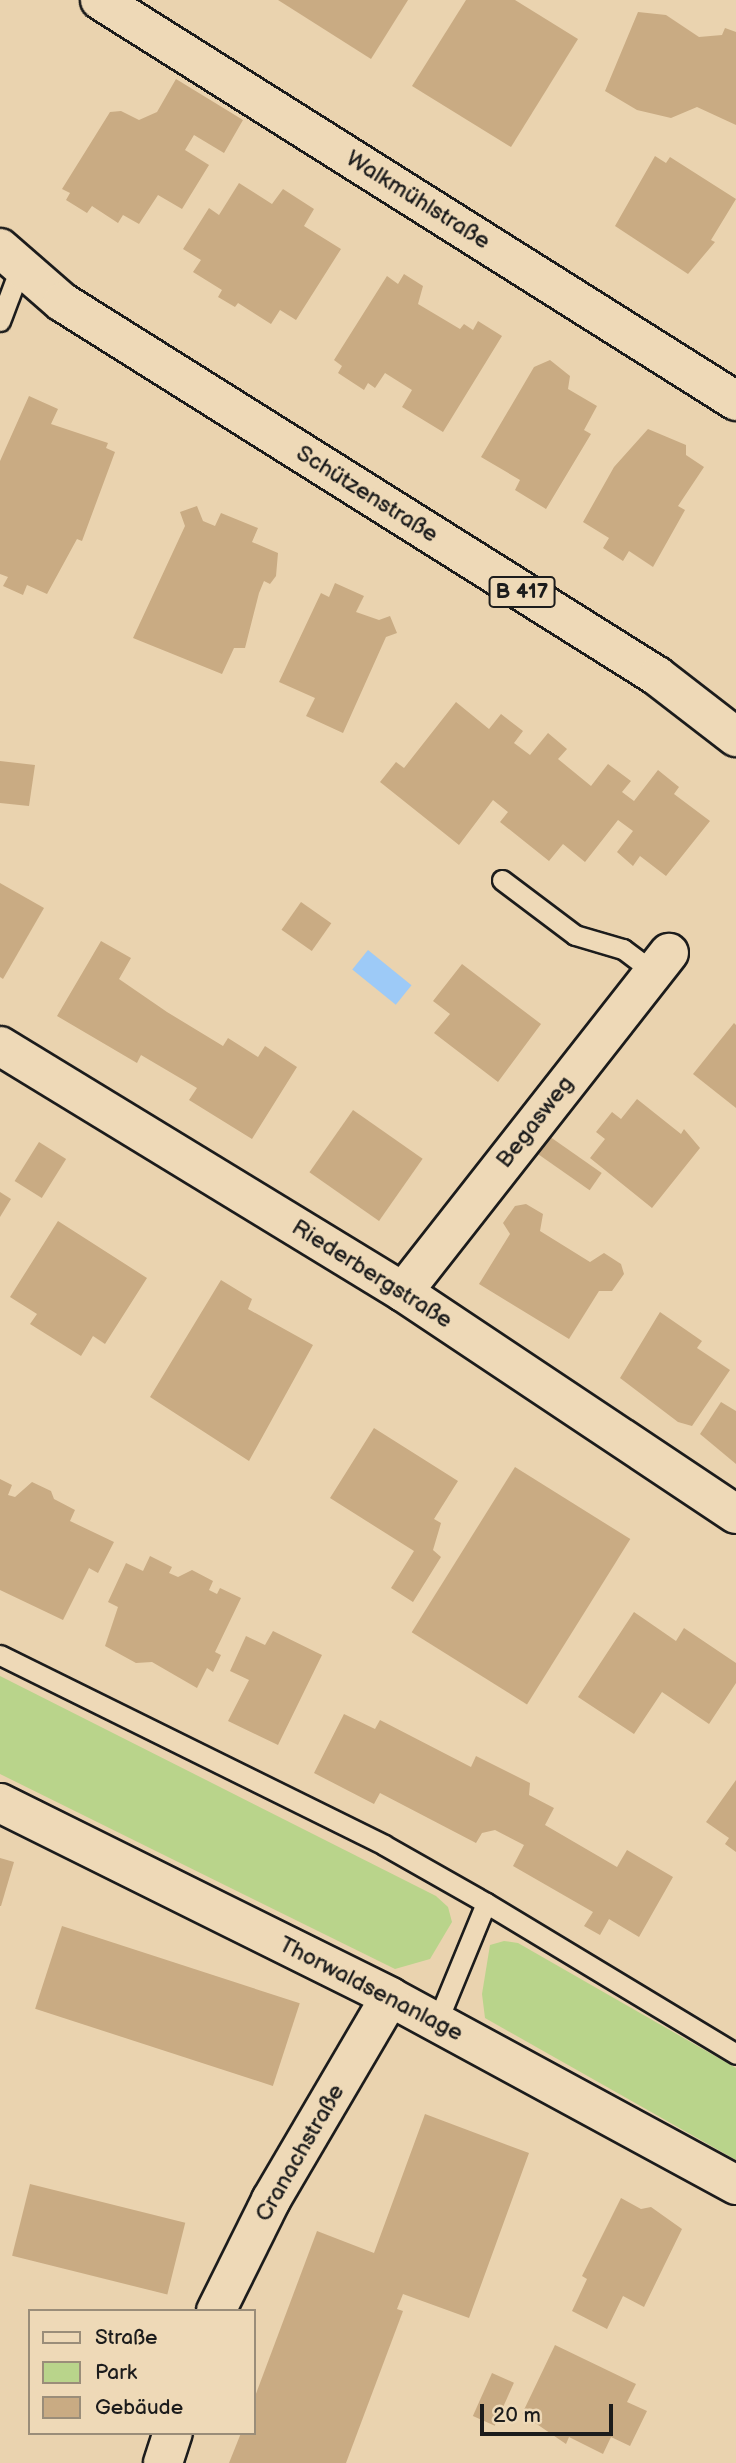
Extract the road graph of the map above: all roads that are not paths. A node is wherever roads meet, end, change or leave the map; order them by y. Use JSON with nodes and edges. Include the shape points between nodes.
{"nodes":[{"id":1,"x":100,"y":0,"type":"edge"},
{"id":2,"x":10,"y":258,"type":"edge"},
{"id":3,"x":0,"y":321,"type":"edge"},
{"id":4,"x":736,"y":401,"type":"edge"},
{"id":5,"x":736,"y":737,"type":"edge"},
{"id":6,"x":502,"y":880,"type":"dead end"},
{"id":7,"x":661,"y":963,"type":"joint"},
{"id":8,"x":0,"y":1046,"type":"edge"},
{"id":9,"x":403,"y":1292,"type":"junction"},
{"id":10,"x":736,"y":1514,"type":"edge"},
{"id":11,"x":0,"y":1655,"type":"edge"},
{"id":12,"x":0,"y":1803,"type":"edge"},
{"id":13,"x":486,"y":1903,"type":"junction"},
{"id":14,"x":390,"y":1997,"type":"junction"},
{"id":15,"x":437,"y":2022,"type":"junction"},
{"id":16,"x":736,"y":2054,"type":"edge"},
{"id":17,"x":736,"y":2185,"type":"edge"},
{"id":18,"x":217,"y":2309,"type":"edge"},
{"id":19,"x":172,"y":2435,"type":"edge"},
{"id":20,"x":163,"y":2463,"type":"edge"}],
"edges":[{"from":1,"to":4,"type":"street","name":"Walkmühlstraße"},
{"from":2,"to":3,"type":"lane"},
{"from":2,"to":5,"type":"street","name":"Schützenstraße","number":"B 417","via":[[62,302],[657,676]]},
{"from":6,"to":7,"type":"lane","via":[[575,935]]},
{"from":7,"to":9,"type":"street","name":"Begasweg"},
{"from":8,"to":9,"type":"street","name":"Riederbergstraße"},
{"from":9,"to":10,"type":"street","name":"Riederbergstraße"},
{"from":11,"to":13,"type":"lane","via":[[384,1845]]},
{"from":12,"to":14,"type":"street","name":"Thorwaldsenanlage"},
{"from":13,"to":15,"type":"lane"},
{"from":13,"to":16,"type":"lane"},
{"from":14,"to":15,"type":"street","name":"Thorwaldsenanlage"},
{"from":14,"to":18,"type":"street","name":"Cranachstraße","via":[[271,2200]]},
{"from":15,"to":17,"type":"street","name":"Thorwaldsenanlage"},
{"from":19,"to":20,"type":"street"}]}
